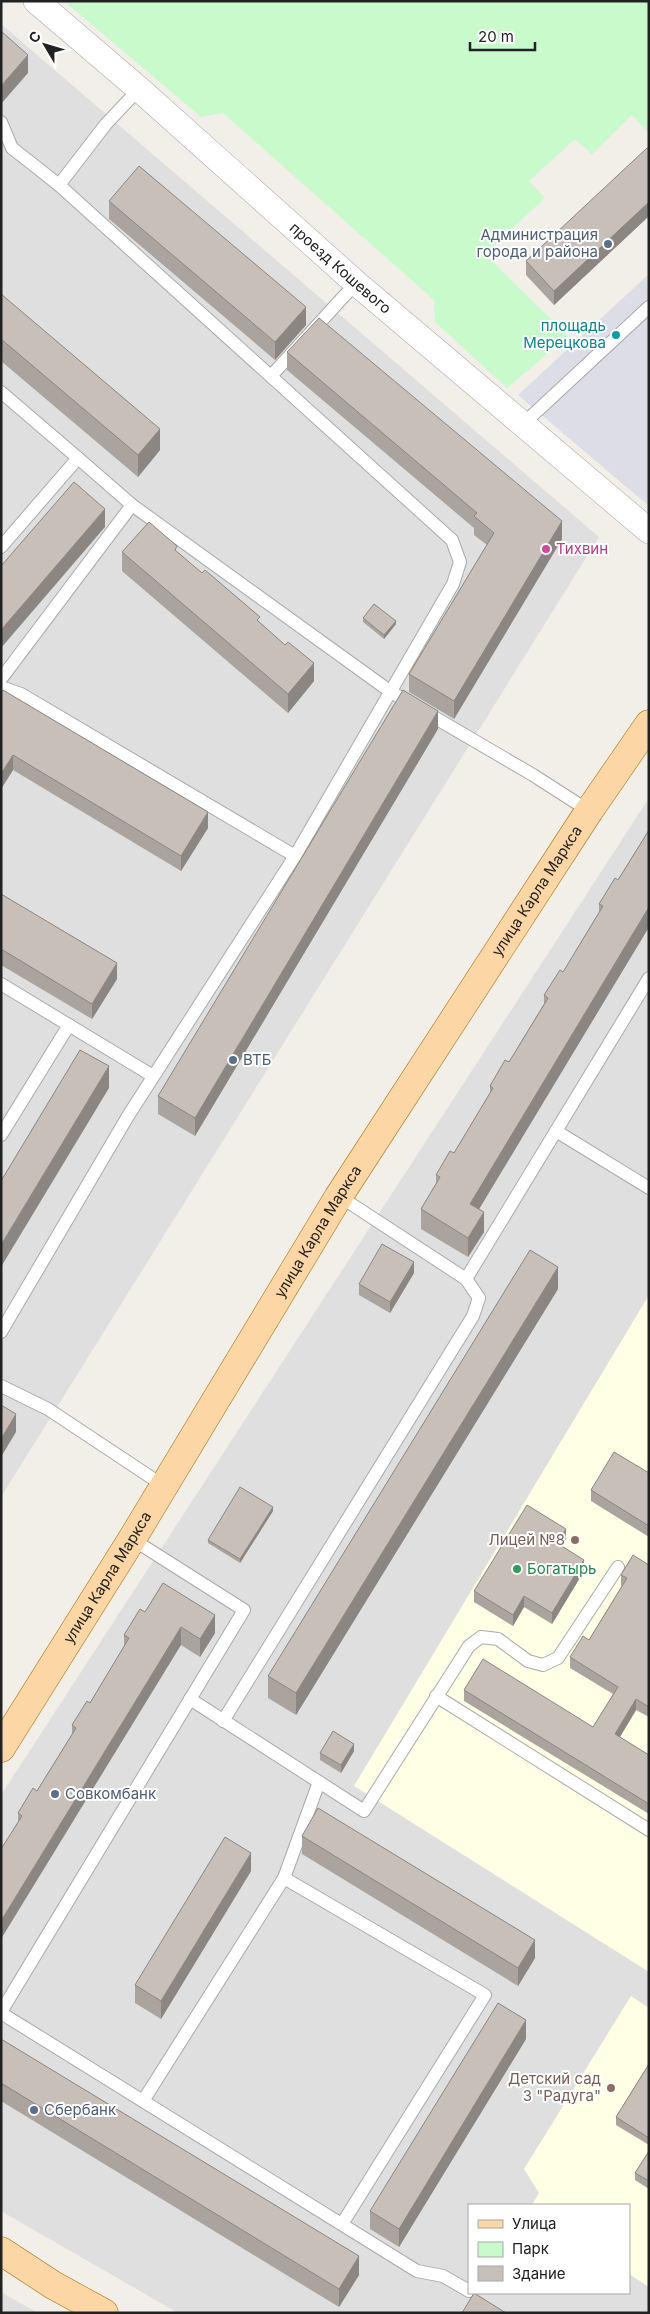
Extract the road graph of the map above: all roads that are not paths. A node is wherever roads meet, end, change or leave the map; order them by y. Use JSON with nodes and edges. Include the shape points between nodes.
{"nodes":[{"id":1,"x":36,"y":1,"type":"edge"},
{"id":2,"x":140,"y":89,"type":"junction"},
{"id":3,"x":1,"y":122,"type":"edge"},
{"id":4,"x":59,"y":185,"type":"junction"},
{"id":5,"x":356,"y":283,"type":"junction"},
{"id":6,"x":649,"y":306,"type":"edge"},
{"id":7,"x":271,"y":376,"type":"junction"},
{"id":8,"x":1,"y":392,"type":"edge"},
{"id":9,"x":522,"y":425,"type":"junction"},
{"id":10,"x":78,"y":458,"type":"junction"},
{"id":11,"x":132,"y":505,"type":"junction"},
{"id":12,"x":649,"y":531,"type":"edge"},
{"id":13,"x":1,"y":547,"type":"edge"},
{"id":14,"x":1,"y":679,"type":"edge"},
{"id":15,"x":1,"y":687,"type":"edge"},
{"id":16,"x":391,"y":692,"type":"junction"},
{"id":17,"x":646,"y":732,"type":"edge"},
{"id":18,"x":589,"y":811,"type":"junction"},
{"id":19,"x":295,"y":856,"type":"junction"},
{"id":20,"x":649,"y":978,"type":"edge"},
{"id":21,"x":1,"y":984,"type":"edge"},
{"id":22,"x":69,"y":1025,"type":"junction"},
{"id":23,"x":153,"y":1076,"type":"junction"},
{"id":24,"x":556,"y":1131,"type":"junction"},
{"id":25,"x":1,"y":1135,"type":"edge"},
{"id":26,"x":649,"y":1188,"type":"edge"},
{"id":27,"x":339,"y":1196,"type":"junction"},
{"id":28,"x":466,"y":1279,"type":"junction"},
{"id":29,"x":1,"y":1332,"type":"edge"},
{"id":30,"x":1,"y":1386,"type":"edge"},
{"id":31,"x":164,"y":1486,"type":"junction"},
{"id":32,"x":132,"y":1539,"type":"junction"},
{"id":33,"x":618,"y":1567,"type":"dead end"},
{"id":34,"x":436,"y":1696,"type":"junction"},
{"id":35,"x":190,"y":1699,"type":"junction"},
{"id":36,"x":223,"y":1721,"type":"junction"},
{"id":37,"x":5,"y":1734,"type":"edge"},
{"id":38,"x":319,"y":1782,"type":"junction"},
{"id":39,"x":649,"y":1830,"type":"edge"},
{"id":40,"x":284,"y":1878,"type":"junction"},
{"id":41,"x":1,"y":2013,"type":"edge"},
{"id":42,"x":143,"y":2101,"type":"junction"},
{"id":43,"x":342,"y":2224,"type":"junction"},
{"id":44,"x":1,"y":2251,"type":"edge"},
{"id":45,"x":468,"y":2291,"type":"edge"},
{"id":46,"x":104,"y":2313,"type":"edge"}],
"edges":[{"from":1,"to":2,"type":"street","name":"проезд Кошевого"},
{"from":2,"to":4,"type":"lane","via":[[106,124]]},
{"from":2,"to":5,"type":"street","name":"проезд Кошевого"},
{"from":3,"to":4,"type":"lane","via":[[12,148]]},
{"from":4,"to":7,"type":"lane"},
{"from":5,"to":7,"type":"lane"},
{"from":5,"to":9,"type":"street","name":"проезд Кошевого"},
{"from":6,"to":9,"type":"lane"},
{"from":7,"to":16,"type":"lane","via":[[452,540],[460,562],[454,584]]},
{"from":8,"to":10,"type":"lane"},
{"from":9,"to":12,"type":"street","name":"проезд Кошевого"},
{"from":10,"to":11,"type":"lane"},
{"from":10,"to":13,"type":"lane"},
{"from":11,"to":14,"type":"lane"},
{"from":11,"to":16,"type":"lane"},
{"from":15,"to":19,"type":"lane","via":[[21,694]]},
{"from":16,"to":18,"type":"lane"},
{"from":16,"to":19,"type":"lane"},
{"from":17,"to":18,"type":"main road","name":"улица Карла Маркса"},
{"from":18,"to":27,"type":"main road","name":"улица Карла Маркса"},
{"from":19,"to":23,"type":"lane"},
{"from":20,"to":24,"type":"lane"},
{"from":21,"to":22,"type":"lane"},
{"from":22,"to":23,"type":"lane"},
{"from":22,"to":25,"type":"lane"},
{"from":23,"to":29,"type":"lane"},
{"from":24,"to":26,"type":"lane"},
{"from":24,"to":28,"type":"lane"},
{"from":27,"to":28,"type":"lane"},
{"from":27,"to":31,"type":"main road","name":"улица Карла Маркса"},
{"from":28,"to":36,"type":"lane","via":[[479,1298],[473,1316]]},
{"from":30,"to":31,"type":"lane","via":[[48,1409]]},
{"from":31,"to":32,"type":"main road","name":"улица Карла Маркса"},
{"from":32,"to":35,"type":"lane","via":[[244,1610]]},
{"from":32,"to":37,"type":"main road","name":"улица Карла Маркса"},
{"from":33,"to":34,"type":"lane","via":[[558,1658],[543,1665],[528,1661],[498,1639],[481,1637],[469,1646]]},
{"from":34,"to":38,"type":"lane","via":[[364,1811]]},
{"from":34,"to":39,"type":"lane"},
{"from":35,"to":36,"type":"lane"},
{"from":35,"to":41,"type":"lane"},
{"from":36,"to":38,"type":"lane"},
{"from":38,"to":40,"type":"lane"},
{"from":40,"to":42,"type":"lane"},
{"from":40,"to":43,"type":"lane","via":[[484,1995]]},
{"from":41,"to":42,"type":"lane"},
{"from":42,"to":43,"type":"lane"},
{"from":43,"to":45,"type":"lane","via":[[417,2271],[443,2276]]},
{"from":44,"to":46,"type":"main road"}]}
